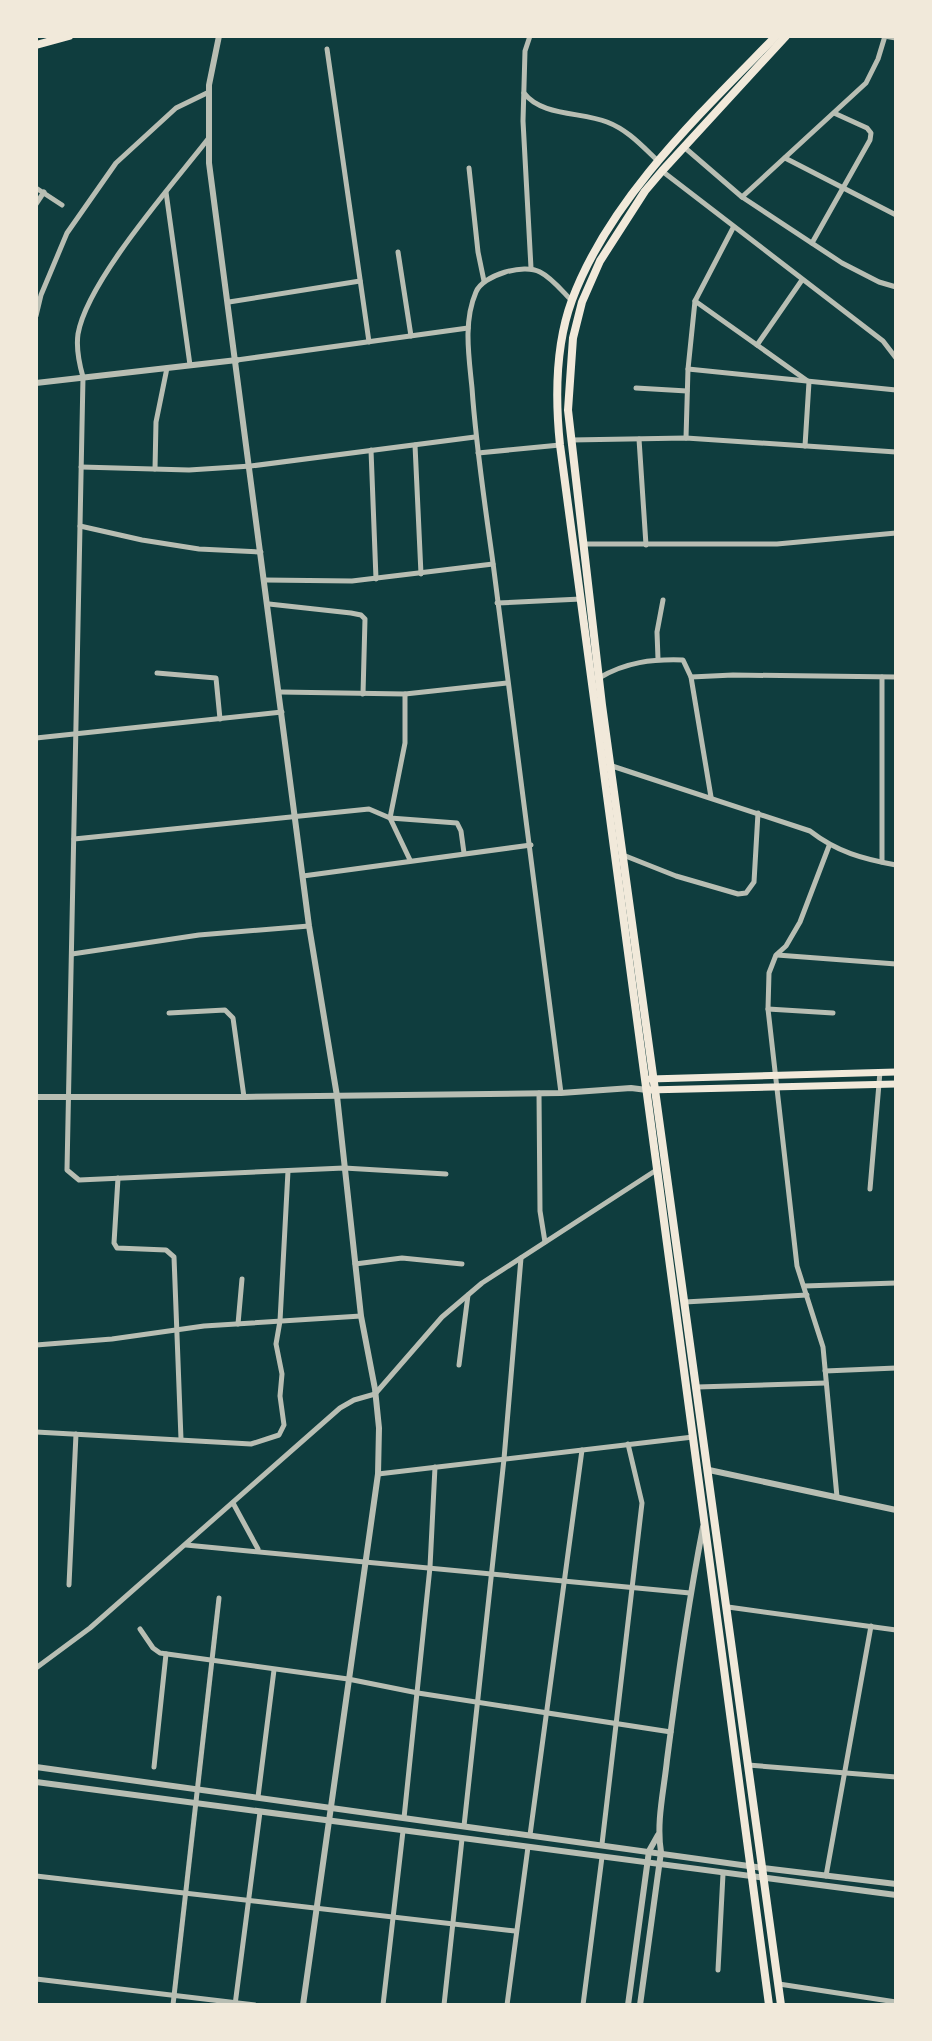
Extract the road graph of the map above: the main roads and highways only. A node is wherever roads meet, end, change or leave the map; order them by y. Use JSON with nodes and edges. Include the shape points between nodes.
{"nodes":[{"id":1,"x":69,"y":36,"type":"edge"},
{"id":2,"x":775,"y":36,"type":"edge"},
{"id":3,"x":786,"y":36,"type":"edge"},
{"id":4,"x":36,"y":45,"type":"edge"},
{"id":5,"x":896,"y":1072,"type":"edge"},
{"id":6,"x":650,"y":1078,"type":"junction"},
{"id":7,"x":896,"y":1084,"type":"edge"},
{"id":8,"x":651,"y":1090,"type":"junction"},
{"id":9,"x":769,"y":2005,"type":"edge"},
{"id":10,"x":781,"y":2005,"type":"edge"}],
"edges":[{"from":1,"to":4,"type":"main road"},
{"from":2,"to":6,"type":"main road","via":[[675,138],[596,250],[572,301],[557,381],[560,445]]},
{"from":3,"to":6,"type":"main road","via":[[645,191],[600,261],[573,338],[570,440]]},
{"from":5,"to":6,"type":"main road"},
{"from":6,"to":8,"type":"main road"},
{"from":7,"to":8,"type":"main road"},
{"from":8,"to":9,"type":"main road","via":[[703,1527]]},
{"from":8,"to":10,"type":"main road"}]}
